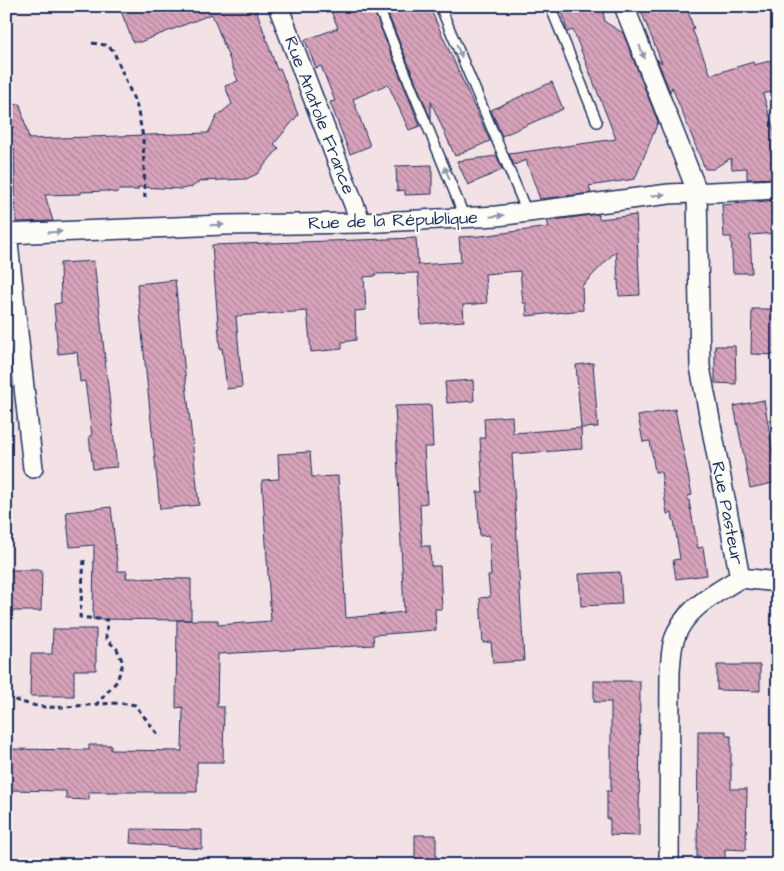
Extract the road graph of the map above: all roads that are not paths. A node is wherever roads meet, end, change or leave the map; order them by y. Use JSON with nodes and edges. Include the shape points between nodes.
{"nodes":[{"id":1,"x":278,"y":6,"type":"edge"},
{"id":2,"x":378,"y":6,"type":"edge"},
{"id":3,"x":440,"y":6,"type":"edge"},
{"id":4,"x":550,"y":6,"type":"edge"},
{"id":5,"x":624,"y":6,"type":"edge"},
{"id":6,"x":597,"y":122,"type":"dead end"},
{"id":7,"x":778,"y":189,"type":"edge"},
{"id":8,"x":696,"y":192,"type":"junction"},
{"id":9,"x":528,"y":212,"type":"junction"},
{"id":10,"x":465,"y":218,"type":"junction"},
{"id":11,"x":361,"y":223,"type":"junction"},
{"id":12,"x":7,"y":234,"type":"edge"},
{"id":13,"x":34,"y":468,"type":"dead end"},
{"id":14,"x":740,"y":578,"type":"junction"},
{"id":15,"x":778,"y":582,"type":"edge"},
{"id":16,"x":669,"y":865,"type":"edge"}],
"edges":[{"from":1,"to":11,"type":"street","name":"Rue Anatole France"},
{"from":10,"to":2,"type":"lane","one_way":true},
{"from":3,"to":9,"type":"lane","one_way":true},
{"from":4,"to":6,"type":"lane"},
{"from":5,"to":8,"type":"street","name":"Rue Pasteur","one_way":true},
{"from":7,"to":8,"type":"street","name":"Rue de la République"},
{"from":9,"to":8,"type":"street","name":"Rue de la République","one_way":true},
{"from":8,"to":14,"type":"street","name":"Rue Pasteur","via":[[700,367]]},
{"from":10,"to":9,"type":"street","name":"Rue de la République","one_way":true},
{"from":10,"to":11,"type":"street","name":"Rue de la République"},
{"from":12,"to":11,"type":"street","name":"Rue de la République","one_way":true,"via":[[214,225]]},
{"from":12,"to":13,"type":"street"},
{"from":14,"to":15,"type":"street"},
{"from":14,"to":16,"type":"street","name":"Rue Pasteur","via":[[699,604],[684,620],[674,640],[670,671]]}]}
